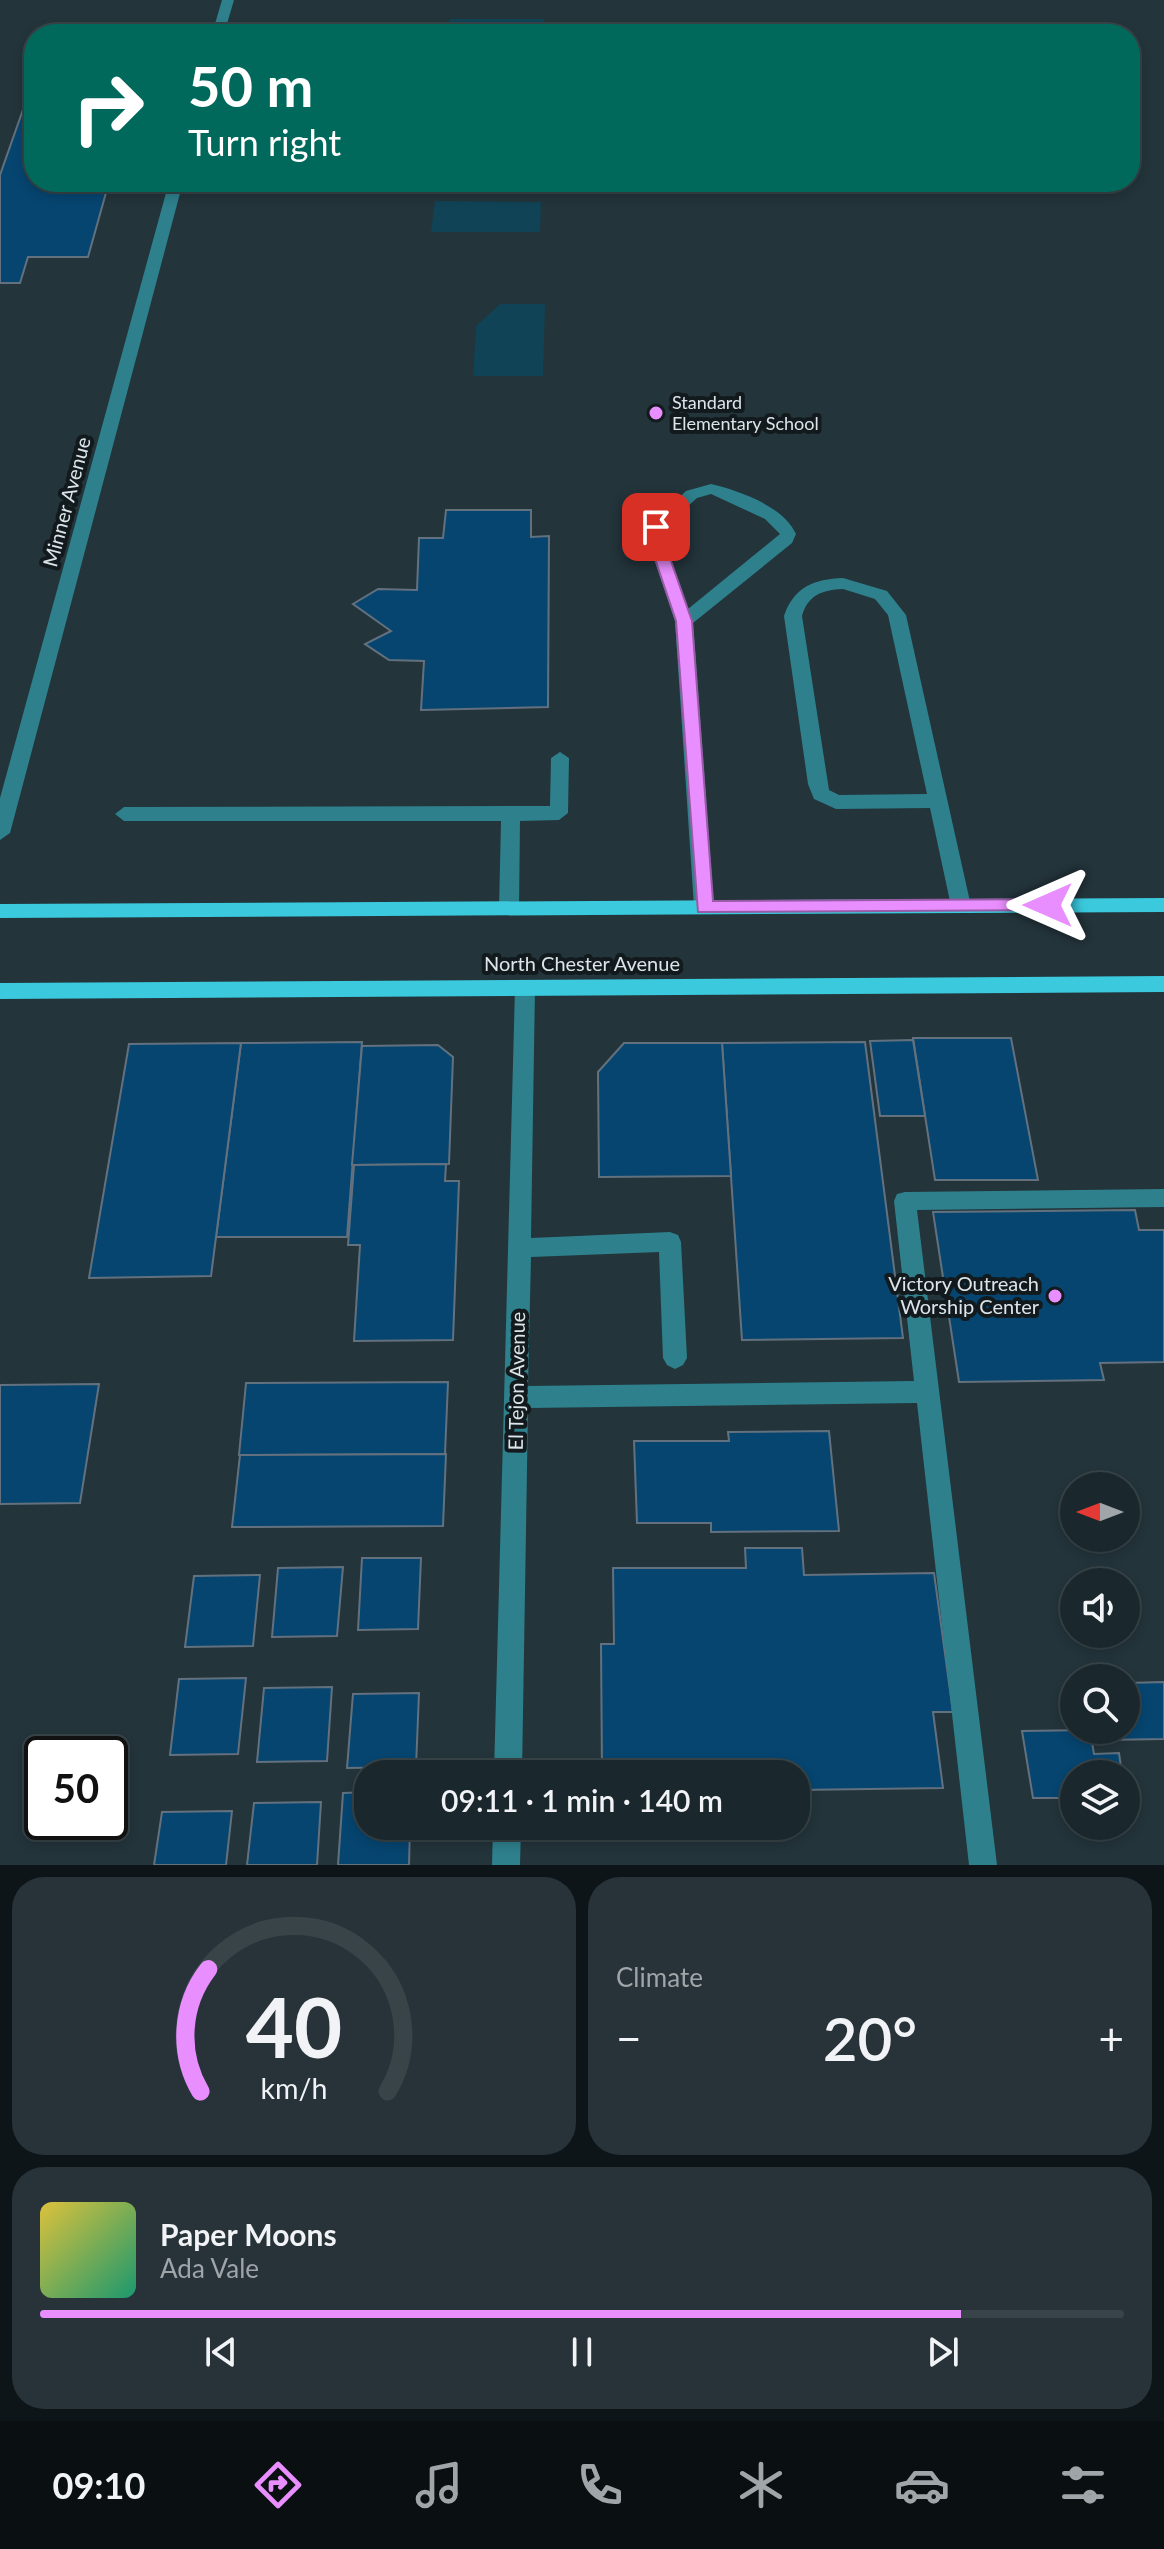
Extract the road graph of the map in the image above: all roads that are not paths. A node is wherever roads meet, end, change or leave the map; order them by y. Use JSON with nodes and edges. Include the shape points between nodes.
{"nodes":[{"id":1,"x":228,"y":0,"type":"edge"},
{"id":2,"x":221,"y":24,"type":"edge"},
{"id":3,"x":173,"y":192,"type":"edge"},
{"id":4,"x":684,"y":621,"type":"junction"},
{"id":5,"x":560,"y":758,"type":"dead end"},
{"id":6,"x":938,"y":801,"type":"junction"},
{"id":7,"x":124,"y":814,"type":"dead end"},
{"id":8,"x":511,"y":814,"type":"junction"},
{"id":9,"x":0,"y":833,"type":"edge"},
{"id":10,"x":1164,"y":905,"type":"edge"},
{"id":11,"x":961,"y":906,"type":"junction"},
{"id":12,"x":704,"y":907,"type":"junction"},
{"id":13,"x":509,"y":909,"type":"junction"},
{"id":14,"x":0,"y":911,"type":"edge"},
{"id":15,"x":1164,"y":984,"type":"edge"},
{"id":16,"x":525,"y":988,"type":"junction"},
{"id":17,"x":0,"y":991,"type":"edge"},
{"id":18,"x":1164,"y":1198,"type":"edge"},
{"id":19,"x":520,"y":1248,"type":"junction"},
{"id":20,"x":675,"y":1358,"type":"dead end"},
{"id":21,"x":927,"y":1392,"type":"junction"},
{"id":22,"x":516,"y":1397,"type":"junction"},
{"id":23,"x":508,"y":1760,"type":"edge"},
{"id":24,"x":507,"y":1840,"type":"edge"},
{"id":25,"x":506,"y":1865,"type":"edge"},
{"id":26,"x":983,"y":1865,"type":"edge"}],
"edges":[{"from":1,"to":2,"type":"street"},
{"from":3,"to":9,"type":"street","name":"Minner Avenue"},
{"from":4,"to":4,"type":"street","via":[[786,539],[783,523],[726,491],[704,488],[688,495],[656,527]]},
{"from":4,"to":12,"type":"street"},
{"from":5,"to":8,"type":"street","via":[[559,813]]},
{"from":6,"to":6,"type":"street","via":[[897,615],[881,595],[859,586],[824,585],[808,591],[793,616],[821,794],[836,802]]},
{"from":6,"to":11,"type":"street"},
{"from":7,"to":8,"type":"street"},
{"from":8,"to":13,"type":"street"},
{"from":10,"to":11,"type":"main road"},
{"from":11,"to":12,"type":"main road"},
{"from":12,"to":13,"type":"main road"},
{"from":13,"to":14,"type":"main road"},
{"from":15,"to":16,"type":"main road","name":"North Chester Avenue"},
{"from":16,"to":17,"type":"main road","name":"North Chester Avenue"},
{"from":16,"to":19,"type":"street","name":"El Tejon Avenue"},
{"from":18,"to":21,"type":"street","via":[[905,1201]]},
{"from":19,"to":20,"type":"street","via":[[670,1242]]},
{"from":19,"to":22,"type":"street","name":"El Tejon Avenue"},
{"from":21,"to":22,"type":"street"},
{"from":21,"to":26,"type":"street"},
{"from":22,"to":23,"type":"street","name":"El Tejon Avenue"},
{"from":24,"to":25,"type":"street"}]}
